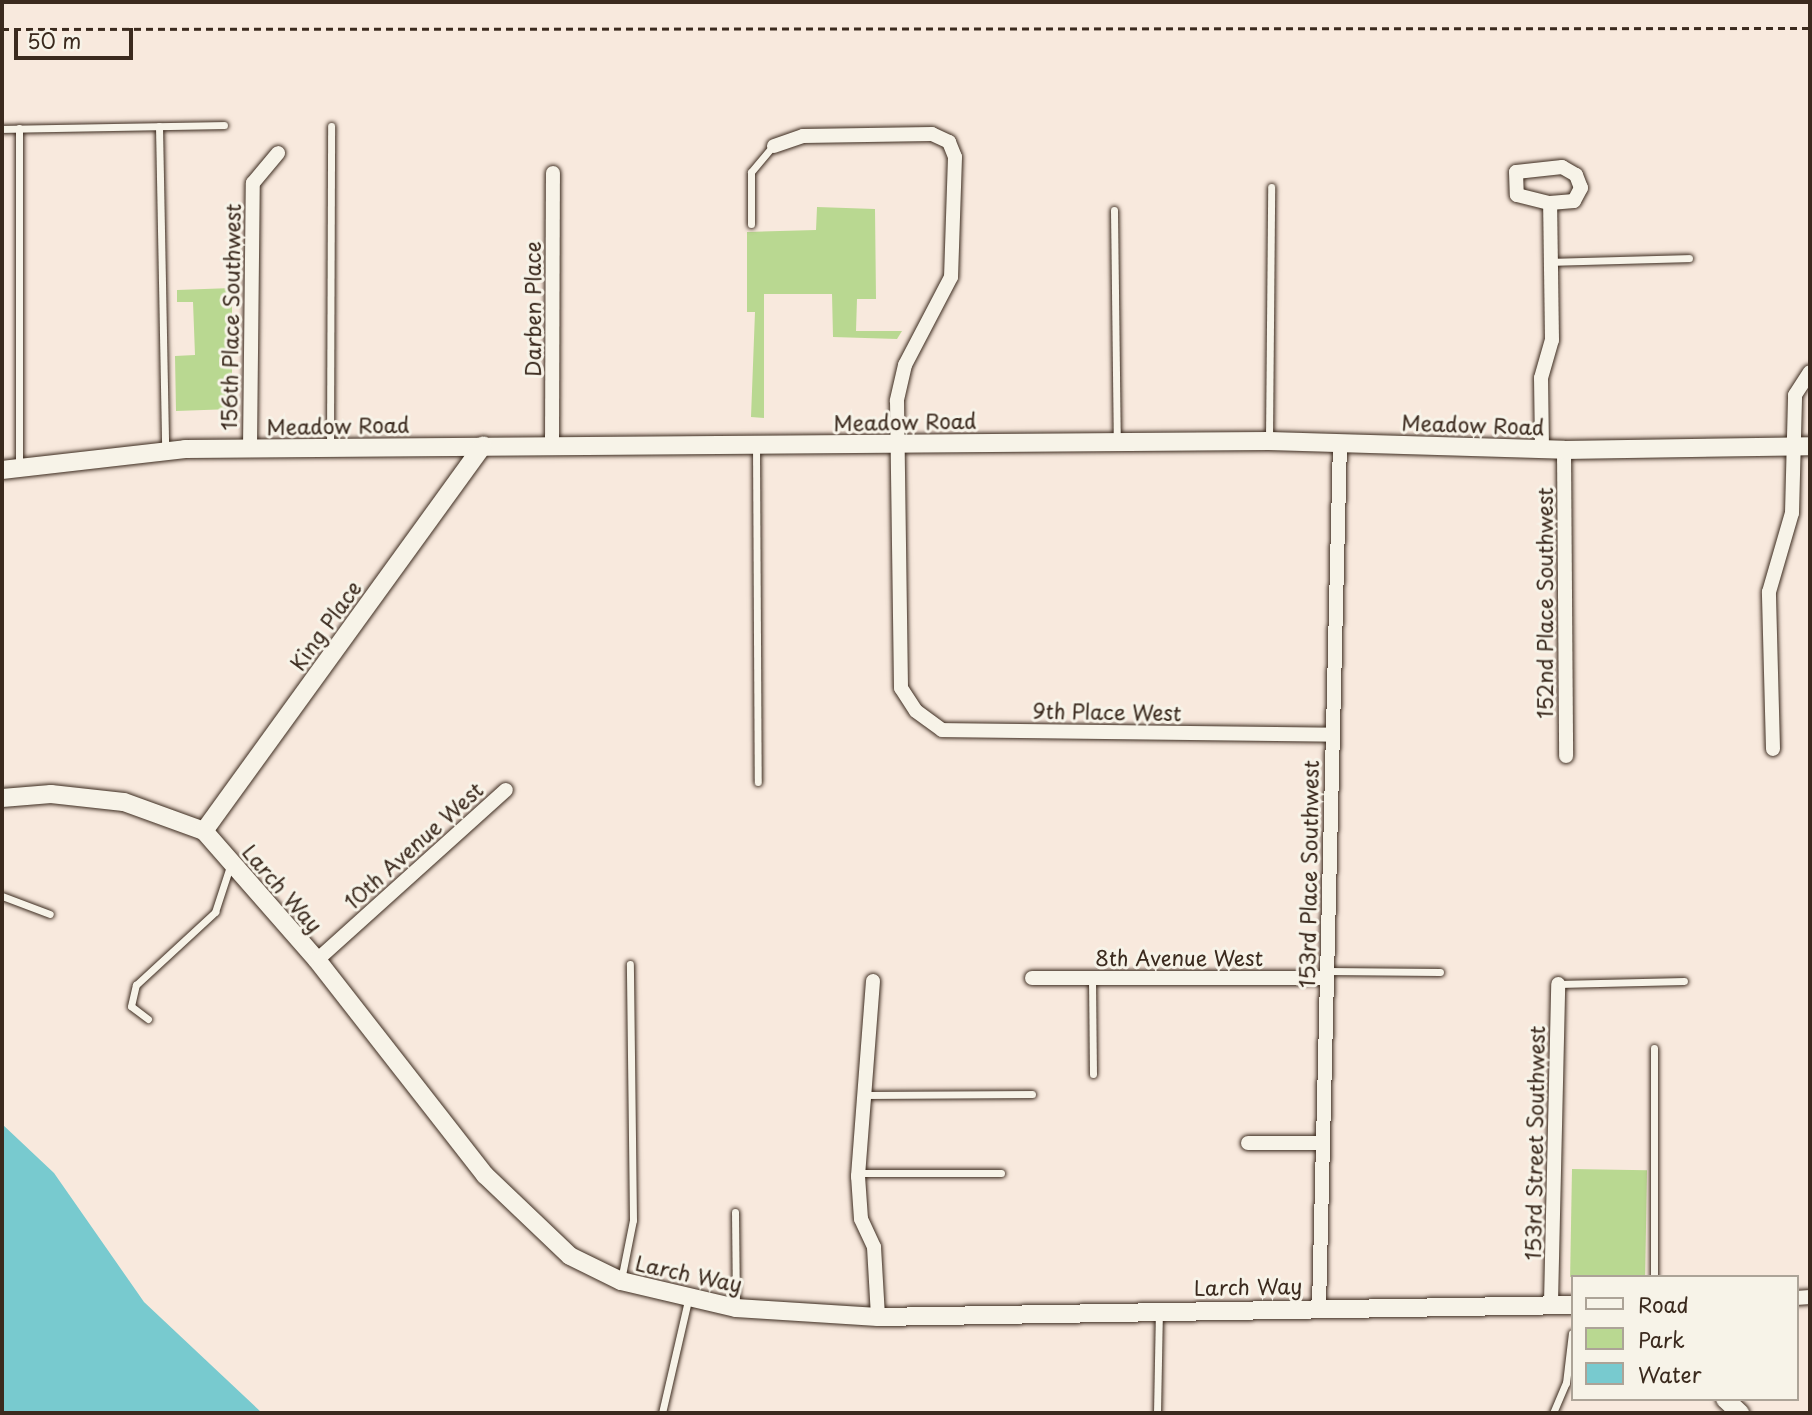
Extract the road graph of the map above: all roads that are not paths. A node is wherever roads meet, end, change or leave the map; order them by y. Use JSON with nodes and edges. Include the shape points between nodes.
{"nodes":[{"id":1,"x":224,"y":125,"type":"dead end"},
{"id":2,"x":159,"y":126,"type":"junction"},
{"id":3,"x":331,"y":126,"type":"dead end"},
{"id":4,"x":19,"y":128,"type":"junction"},
{"id":5,"x":2,"y":129,"type":"edge"},
{"id":6,"x":774,"y":146,"type":"joint"},
{"id":7,"x":278,"y":153,"type":"dead end"},
{"id":8,"x":553,"y":173,"type":"dead end"},
{"id":9,"x":1271,"y":187,"type":"dead end"},
{"id":10,"x":1549,"y":203,"type":"junction"},
{"id":11,"x":1114,"y":210,"type":"dead end"},
{"id":12,"x":751,"y":224,"type":"dead end"},
{"id":13,"x":1689,"y":258,"type":"dead end"},
{"id":14,"x":1550,"y":262,"type":"junction"},
{"id":15,"x":1810,"y":372,"type":"edge"},
{"id":16,"x":1269,"y":441,"type":"junction"},
{"id":17,"x":1117,"y":442,"type":"junction"},
{"id":18,"x":1339,"y":443,"type":"junction"},
{"id":19,"x":552,"y":444,"type":"junction"},
{"id":20,"x":898,"y":444,"type":"junction"},
{"id":21,"x":483,"y":445,"type":"junction"},
{"id":22,"x":756,"y":446,"type":"junction"},
{"id":23,"x":1801,"y":446,"type":"edge"},
{"id":24,"x":1542,"y":447,"type":"junction"},
{"id":25,"x":250,"y":449,"type":"junction"},
{"id":26,"x":330,"y":449,"type":"junction"},
{"id":27,"x":1564,"y":450,"type":"junction"},
{"id":28,"x":165,"y":451,"type":"junction"},
{"id":29,"x":10,"y":469,"type":"edge"},
{"id":30,"x":1332,"y":735,"type":"junction"},
{"id":31,"x":1773,"y":749,"type":"dead end"},
{"id":32,"x":1566,"y":756,"type":"dead end"},
{"id":33,"x":758,"y":782,"type":"dead end"},
{"id":34,"x":506,"y":790,"type":"dead end"},
{"id":35,"x":2,"y":798,"type":"edge"},
{"id":36,"x":204,"y":831,"type":"junction"},
{"id":37,"x":231,"y":863,"type":"junction"},
{"id":38,"x":2,"y":896,"type":"edge"},
{"id":39,"x":50,"y":914,"type":"dead end"},
{"id":40,"x":317,"y":960,"type":"junction"},
{"id":41,"x":629,"y":964,"type":"dead end"},
{"id":42,"x":1440,"y":972,"type":"dead end"},
{"id":43,"x":1326,"y":974,"type":"junction"},
{"id":44,"x":1032,"y":978,"type":"dead end"},
{"id":45,"x":1092,"y":978,"type":"junction"},
{"id":46,"x":873,"y":981,"type":"dead end"},
{"id":47,"x":1684,"y":981,"type":"dead end"},
{"id":48,"x":1558,"y":984,"type":"joint"},
{"id":49,"x":148,"y":1019,"type":"dead end"},
{"id":50,"x":1654,"y":1048,"type":"dead end"},
{"id":51,"x":1093,"y":1074,"type":"dead end"},
{"id":52,"x":1032,"y":1094,"type":"dead end"},
{"id":53,"x":868,"y":1095,"type":"junction"},
{"id":54,"x":1248,"y":1143,"type":"dead end"},
{"id":55,"x":1322,"y":1143,"type":"junction"},
{"id":56,"x":859,"y":1172,"type":"junction"},
{"id":57,"x":1001,"y":1173,"type":"dead end"},
{"id":58,"x":735,"y":1212,"type":"dead end"},
{"id":59,"x":1654,"y":1275,"type":"edge"},
{"id":60,"x":621,"y":1281,"type":"junction"},
{"id":61,"x":688,"y":1300,"type":"junction"},
{"id":62,"x":1551,"y":1303,"type":"junction"},
{"id":63,"x":1570,"y":1304,"type":"edge"},
{"id":64,"x":1319,"y":1307,"type":"junction"},
{"id":65,"x":736,"y":1308,"type":"junction"},
{"id":66,"x":1159,"y":1311,"type":"junction"},
{"id":67,"x":878,"y":1317,"type":"junction"},
{"id":68,"x":1570,"y":1350,"type":"edge"},
{"id":69,"x":663,"y":1413,"type":"edge"},
{"id":70,"x":1157,"y":1413,"type":"edge"},
{"id":71,"x":1553,"y":1413,"type":"edge"}],
"edges":[{"from":1,"to":2,"type":"lane"},
{"from":2,"to":4,"type":"lane"},
{"from":2,"to":28,"type":"lane"},
{"from":3,"to":26,"type":"lane"},
{"from":4,"to":5,"type":"lane"},
{"from":4,"to":29,"type":"lane"},
{"from":6,"to":12,"type":"lane","via":[[751,172]]},
{"from":6,"to":20,"type":"street","via":[[803,136],[932,134],[949,142],[955,156],[955,257],[944,294],[905,365]]},
{"from":7,"to":25,"type":"street","name":"156th Place Southwest","via":[[253,183]]},
{"from":8,"to":19,"type":"street","name":"Darben Place"},
{"from":9,"to":16,"type":"lane"},
{"from":10,"to":10,"type":"street","via":[[1574,201],[1581,188],[1576,175],[1562,167],[1516,173],[1517,195]]},
{"from":10,"to":14,"type":"street"},
{"from":11,"to":17,"type":"lane"},
{"from":13,"to":14,"type":"lane"},
{"from":14,"to":24,"type":"street","via":[[1552,340],[1541,377]]},
{"from":15,"to":23,"type":"street","via":[[1795,395]]},
{"from":16,"to":17,"type":"street","name":"Meadow Road"},
{"from":16,"to":18,"type":"street","name":"Meadow Road"},
{"from":17,"to":20,"type":"street","name":"Meadow Road"},
{"from":18,"to":24,"type":"street","name":"Meadow Road"},
{"from":18,"to":30,"type":"street","name":"153rd Place Southwest"},
{"from":19,"to":21,"type":"street","name":"Meadow Road"},
{"from":19,"to":22,"type":"street","name":"Meadow Road"},
{"from":20,"to":22,"type":"street","name":"Meadow Road"},
{"from":20,"to":30,"type":"street","name":"9th Place West","via":[[901,688],[916,711],[942,730]]},
{"from":21,"to":26,"type":"street","name":"Meadow Road"},
{"from":21,"to":36,"type":"street","name":"King Place"},
{"from":22,"to":33,"type":"lane"},
{"from":23,"to":27,"type":"street","name":"Meadow Road"},
{"from":23,"to":31,"type":"street","via":[[1792,513],[1769,592]]},
{"from":24,"to":27,"type":"street","name":"Meadow Road"},
{"from":25,"to":26,"type":"street","name":"Meadow Road"},
{"from":25,"to":28,"type":"street","name":"Meadow Road"},
{"from":27,"to":32,"type":"street","name":"152nd Place Southwest"},
{"from":28,"to":29,"type":"street","name":"Meadow Road"},
{"from":30,"to":43,"type":"street","name":"153rd Place Southwest"},
{"from":34,"to":40,"type":"street","name":"10th Avenue West"},
{"from":35,"to":36,"type":"street","name":"Larch Way","via":[[51,794],[124,802]]},
{"from":36,"to":37,"type":"street","name":"Larch Way"},
{"from":37,"to":40,"type":"street","name":"Larch Way"},
{"from":37,"to":49,"type":"lane","via":[[215,912],[136,985],[131,1006]]},
{"from":38,"to":39,"type":"lane"},
{"from":40,"to":60,"type":"street","name":"Larch Way","via":[[485,1175],[570,1256]]},
{"from":41,"to":60,"type":"lane","via":[[633,1220]]},
{"from":42,"to":43,"type":"lane"},
{"from":43,"to":45,"type":"street","name":"8th Avenue West"},
{"from":43,"to":55,"type":"street","name":"153rd Place Southwest"},
{"from":44,"to":45,"type":"street","name":"8th Avenue West"},
{"from":45,"to":51,"type":"lane"},
{"from":46,"to":53,"type":"street"},
{"from":47,"to":48,"type":"lane"},
{"from":48,"to":62,"type":"street","name":"153rd Street Southwest"},
{"from":50,"to":59,"type":"lane"},
{"from":52,"to":53,"type":"lane"},
{"from":53,"to":56,"type":"street"},
{"from":54,"to":55,"type":"street"},
{"from":55,"to":64,"type":"street","name":"153rd Place Southwest"},
{"from":56,"to":57,"type":"lane"},
{"from":56,"to":67,"type":"street","via":[[861,1219],[874,1247]]},
{"from":58,"to":65,"type":"lane"},
{"from":60,"to":61,"type":"street","name":"Larch Way"},
{"from":61,"to":65,"type":"street","name":"Larch Way"},
{"from":61,"to":69,"type":"lane"},
{"from":62,"to":63,"type":"street","name":"Larch Way"},
{"from":62,"to":64,"type":"street","name":"Larch Way"},
{"from":64,"to":66,"type":"street","name":"Larch Way"},
{"from":65,"to":67,"type":"street","name":"Larch Way"},
{"from":66,"to":67,"type":"street","name":"Larch Way"},
{"from":66,"to":70,"type":"lane"},
{"from":68,"to":71,"type":"lane","via":[[1566,1383]]}]}
